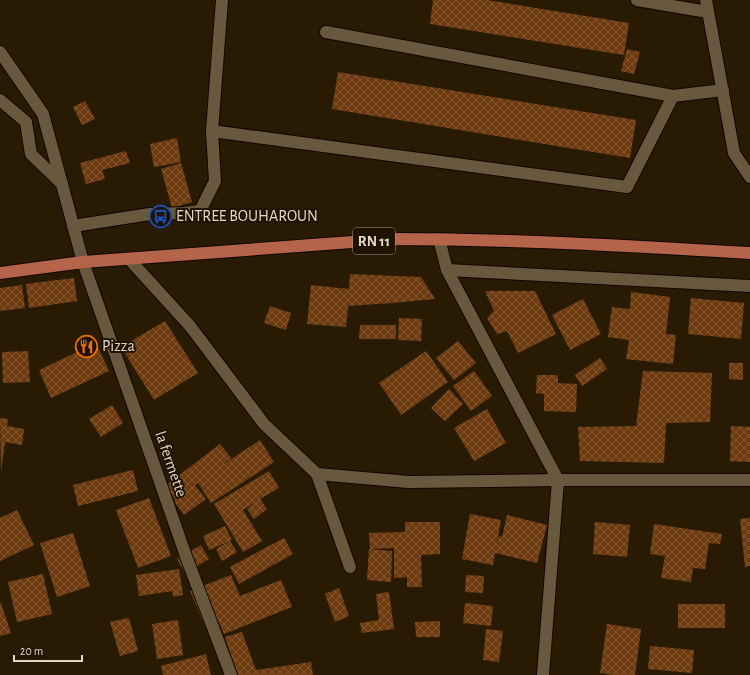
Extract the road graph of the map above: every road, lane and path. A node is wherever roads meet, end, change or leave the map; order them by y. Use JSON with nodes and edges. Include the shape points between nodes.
{"nodes":[{"id":1,"x":222,"y":0,"type":"edge"},
{"id":2,"x":637,"y":0,"type":"edge"},
{"id":3,"x":707,"y":6,"type":"edge"},
{"id":4,"x":326,"y":32,"type":"dead end"},
{"id":5,"x":0,"y":52,"type":"edge"},
{"id":6,"x":723,"y":90,"type":"junction"},
{"id":7,"x":673,"y":96,"type":"junction"},
{"id":8,"x":0,"y":100,"type":"edge"},
{"id":9,"x":212,"y":131,"type":"junction"},
{"id":10,"x":750,"y":177,"type":"edge"},
{"id":11,"x":62,"y":185,"type":"junction"},
{"id":12,"x":73,"y":226,"type":"junction"},
{"id":13,"x":440,"y":239,"type":"junction"},
{"id":14,"x":750,"y":253,"type":"edge"},
{"id":15,"x":129,"y":259,"type":"junction"},
{"id":16,"x":83,"y":262,"type":"junction"},
{"id":17,"x":447,"y":270,"type":"junction"},
{"id":18,"x":0,"y":273,"type":"edge"},
{"id":19,"x":750,"y":286,"type":"edge"},
{"id":20,"x":317,"y":474,"type":"junction"},
{"id":21,"x":558,"y":480,"type":"junction"},
{"id":22,"x":750,"y":480,"type":"edge"},
{"id":23,"x":350,"y":567,"type":"dead end"},
{"id":24,"x":231,"y":675,"type":"edge"},
{"id":25,"x":543,"y":675,"type":"edge"}],
"edges":[{"from":1,"to":9,"type":"street"},
{"from":2,"to":3,"type":"street"},
{"from":3,"to":6,"type":"street"},
{"from":4,"to":7,"type":"street"},
{"from":5,"to":11,"type":"street","name":"la fermette","via":[[43,114]]},
{"from":6,"to":7,"type":"street"},
{"from":6,"to":10,"type":"street","via":[[734,153]]},
{"from":7,"to":9,"type":"street","via":[[627,186]]},
{"from":8,"to":11,"type":"street","via":[[26,122],[31,154]]},
{"from":9,"to":12,"type":"street","via":[[215,181],[200,211],[150,214]]},
{"from":11,"to":12,"type":"street","name":"la fermette"},
{"from":12,"to":16,"type":"street","name":"la fermette"},
{"from":13,"to":14,"type":"main road","number":"RN 11","via":[[557,242]]},
{"from":13,"to":15,"type":"main road","number":"RN 11","via":[[393,239]]},
{"from":13,"to":17,"type":"street"},
{"from":15,"to":16,"type":"main road","number":"RN 11"},
{"from":15,"to":20,"type":"street","via":[[190,326],[264,424]]},
{"from":16,"to":18,"type":"main road","number":"RN 11"},
{"from":16,"to":24,"type":"street","name":"la fermette","via":[[187,559]]},
{"from":17,"to":19,"type":"street"},
{"from":17,"to":21,"type":"street"},
{"from":20,"to":21,"type":"street","via":[[409,482]]},
{"from":20,"to":23,"type":"street"},
{"from":21,"to":22,"type":"street"},
{"from":21,"to":25,"type":"street"}]}
